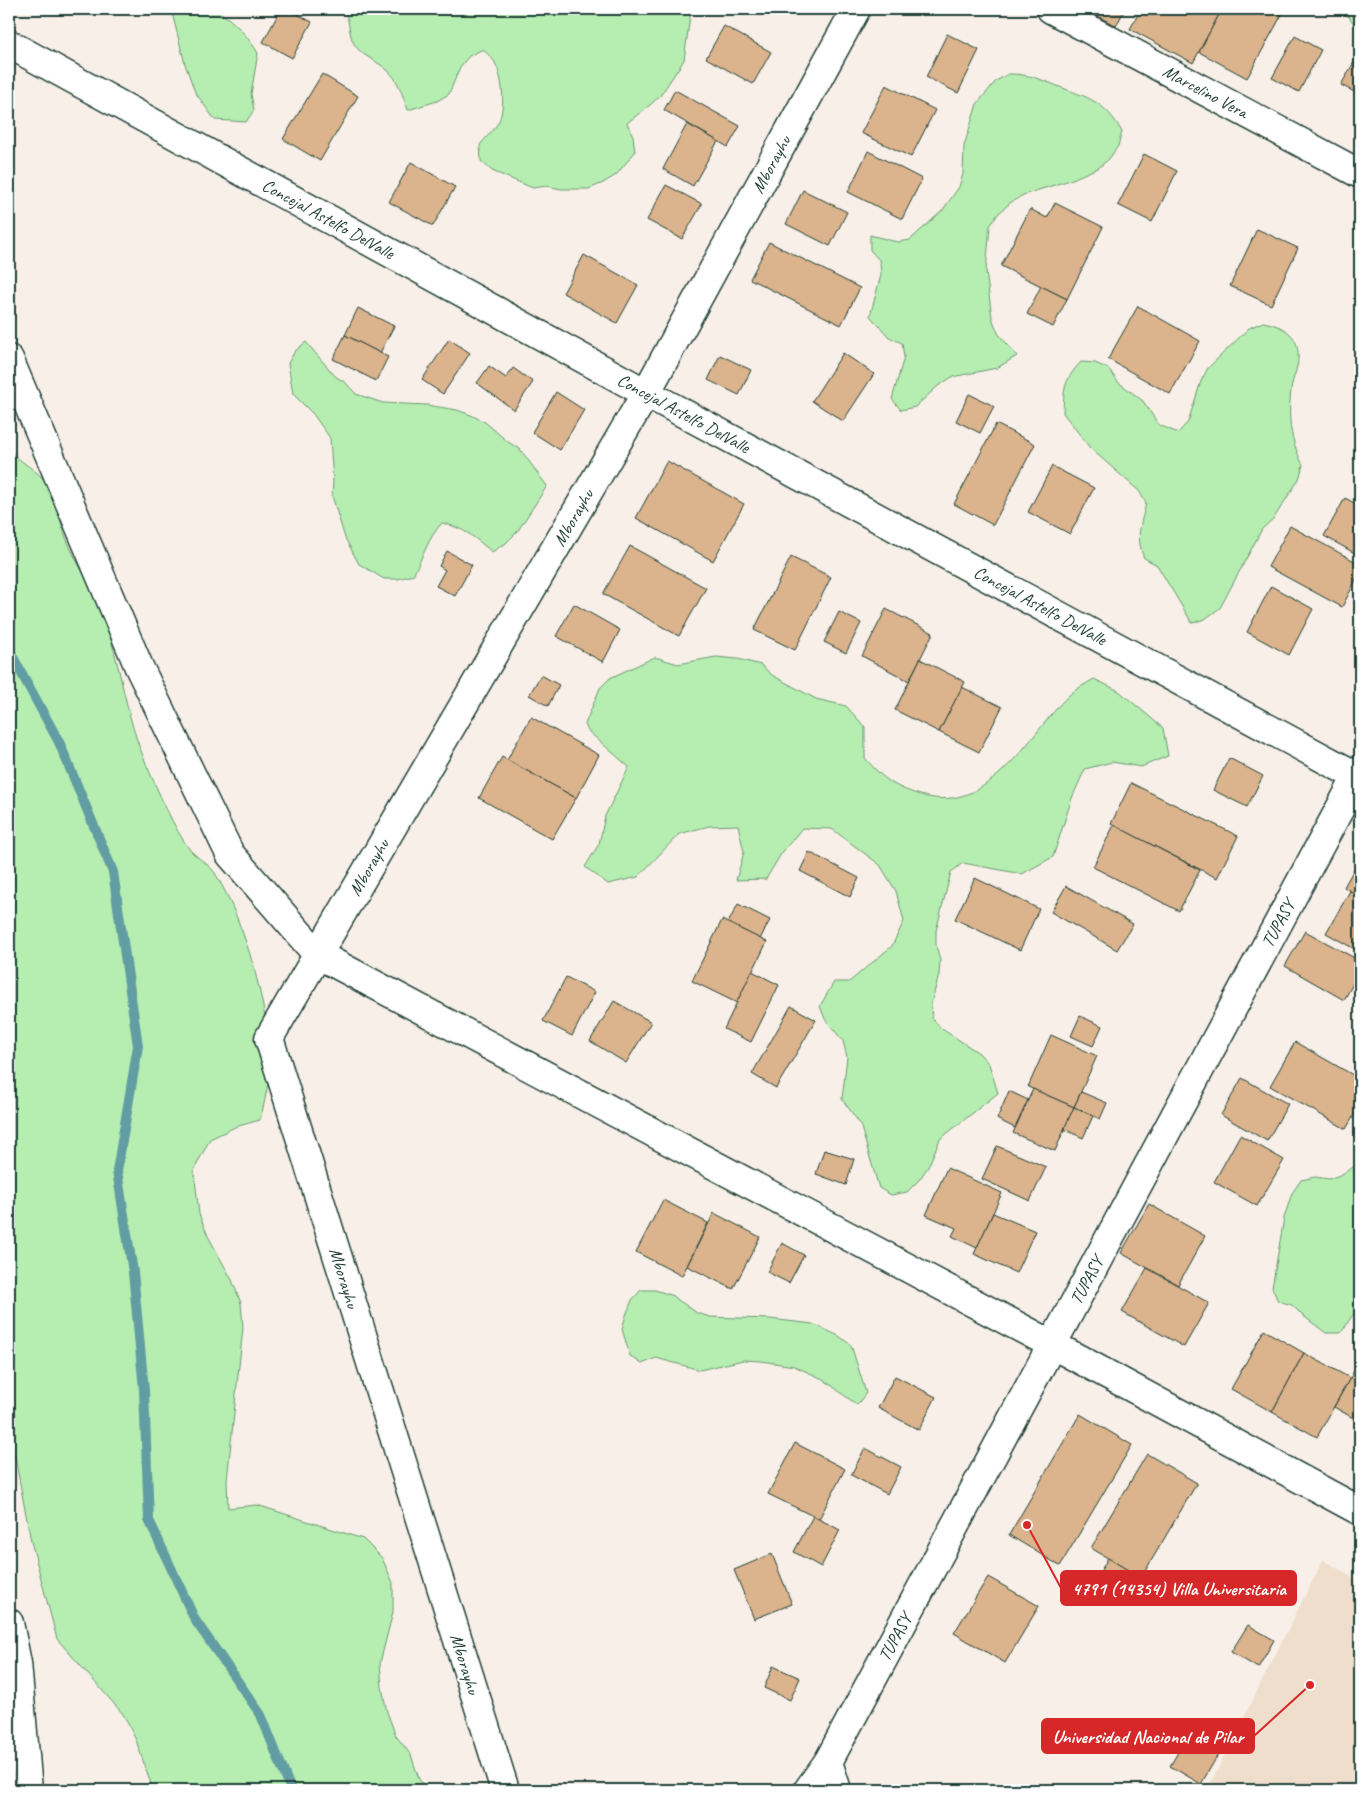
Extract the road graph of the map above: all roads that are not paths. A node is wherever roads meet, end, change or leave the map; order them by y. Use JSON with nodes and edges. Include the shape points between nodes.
{"nodes":[{"id":1,"x":856,"y":9,"type":"edge"},
{"id":2,"x":1051,"y":9,"type":"edge"},
{"id":3,"x":9,"y":44,"type":"edge"},
{"id":4,"x":1360,"y":174,"type":"edge"},
{"id":5,"x":9,"y":358,"type":"edge"},
{"id":6,"x":646,"y":393,"type":"junction"},
{"id":7,"x":1359,"y":775,"type":"edge"},
{"id":8,"x":317,"y":954,"type":"junction"},
{"id":9,"x":1053,"y":1345,"type":"junction"},
{"id":10,"x":1360,"y":1511,"type":"edge"},
{"id":11,"x":9,"y":1623,"type":"edge"},
{"id":12,"x":828,"y":1762,"type":"junction"},
{"id":13,"x":28,"y":1790,"type":"edge"},
{"id":14,"x":505,"y":1790,"type":"edge"},
{"id":15,"x":808,"y":1790,"type":"edge"},
{"id":16,"x":837,"y":1790,"type":"edge"}],
"edges":[{"from":1,"to":6,"type":"street","name":"Mborayhu"},
{"from":2,"to":4,"type":"street","name":"Marcelino Vera"},
{"from":3,"to":6,"type":"street","name":"Concejal Astelfo DelValle"},
{"from":5,"to":8,"type":"street","via":[[139,667],[230,854]]},
{"from":6,"to":7,"type":"street","name":"Concejal Astelfo DelValle"},
{"from":6,"to":8,"type":"street","name":"Mborayhu"},
{"from":7,"to":9,"type":"street","name":"TUPASY"},
{"from":8,"to":9,"type":"street"},
{"from":8,"to":14,"type":"street","name":"Mborayhu","via":[[268,1038]]},
{"from":9,"to":10,"type":"street"},
{"from":9,"to":12,"type":"street","name":"TUPASY"},
{"from":11,"to":13,"type":"street","via":[[17,1663]]},
{"from":12,"to":15,"type":"street"},
{"from":12,"to":16,"type":"street"}]}
